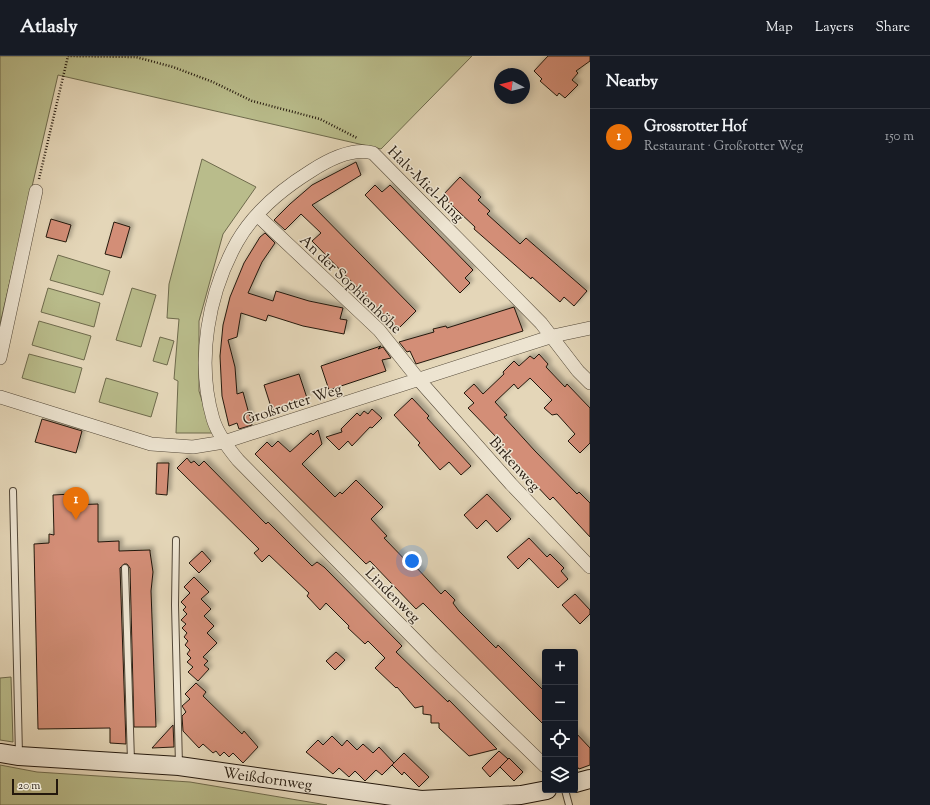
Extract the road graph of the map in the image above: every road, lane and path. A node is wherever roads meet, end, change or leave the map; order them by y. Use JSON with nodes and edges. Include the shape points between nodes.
{"nodes":[{"id":1,"x":366,"y":151,"type":"junction"},
{"id":2,"x":36,"y":191,"type":"joint"},
{"id":3,"x":257,"y":215,"type":"junction"},
{"id":4,"x":590,"y":328,"type":"edge"},
{"id":5,"x":552,"y":336,"type":"junction"},
{"id":6,"x":0,"y":358,"type":"edge"},
{"id":7,"x":420,"y":380,"type":"junction"},
{"id":8,"x":590,"y":383,"type":"edge"},
{"id":9,"x":0,"y":397,"type":"edge"},
{"id":10,"x":224,"y":442,"type":"junction"},
{"id":11,"x":14,"y":491,"type":"dead end"},
{"id":12,"x":176,"y":540,"type":"dead end"},
{"id":13,"x":590,"y":567,"type":"edge"},
{"id":14,"x":125,"y":568,"type":"dead end"},
{"id":15,"x":0,"y":753,"type":"edge"},
{"id":16,"x":20,"y":756,"type":"junction"},
{"id":17,"x":131,"y":763,"type":"junction"},
{"id":18,"x":542,"y":763,"type":"edge"},
{"id":19,"x":179,"y":766,"type":"junction"},
{"id":20,"x":590,"y":778,"type":"edge"},
{"id":21,"x":578,"y":782,"type":"edge"},
{"id":22,"x":542,"y":791,"type":"edge"},
{"id":23,"x":566,"y":793,"type":"edge"},
{"id":24,"x":569,"y":805,"type":"edge"}],
"edges":[{"from":1,"to":2,"type":"path","via":[[365,146],[354,136],[320,119],[252,100],[173,67],[136,56],[68,56]]},
{"from":1,"to":3,"type":"street","name":"Halv-Miel-Ring","via":[[345,154],[322,164],[275,197]]},
{"from":1,"to":5,"type":"street","name":"Halv-Miel-Ring","via":[[373,153]]},
{"from":2,"to":6,"type":"street"},
{"from":3,"to":7,"type":"street","name":"An der Sophienhöhe","via":[[379,330]]},
{"from":3,"to":10,"type":"street","name":"Halv-Miel-Ring","via":[[237,241],[224,269],[213,300],[207,329],[207,394],[213,420]]},
{"from":4,"to":5,"type":"street","name":"Großrotter Weg"},
{"from":5,"to":7,"type":"street","name":"Großrotter Weg"},
{"from":5,"to":8,"type":"street","name":"Halv-Miel-Ring"},
{"from":7,"to":10,"type":"street","name":"Großrotter Weg"},
{"from":7,"to":13,"type":"street","name":"Birkenweg","via":[[511,484]]},
{"from":9,"to":10,"type":"street","name":"Großrotter Weg","via":[[151,444],[193,447]]},
{"from":10,"to":18,"type":"street","name":"Lindenweg","via":[[238,460],[432,658]]},
{"from":11,"to":16,"type":"lane"},
{"from":12,"to":19,"type":"lane"},
{"from":14,"to":17,"type":"lane"},
{"from":15,"to":16,"type":"street","name":"Weißdornweg"},
{"from":16,"to":17,"type":"street","name":"Weißdornweg"},
{"from":17,"to":19,"type":"street","name":"Weißdornweg"},
{"from":19,"to":22,"type":"street","name":"Weißdornweg","via":[[421,800],[521,795]]},
{"from":20,"to":21,"type":"street"},
{"from":23,"to":24,"type":"lane"}]}
